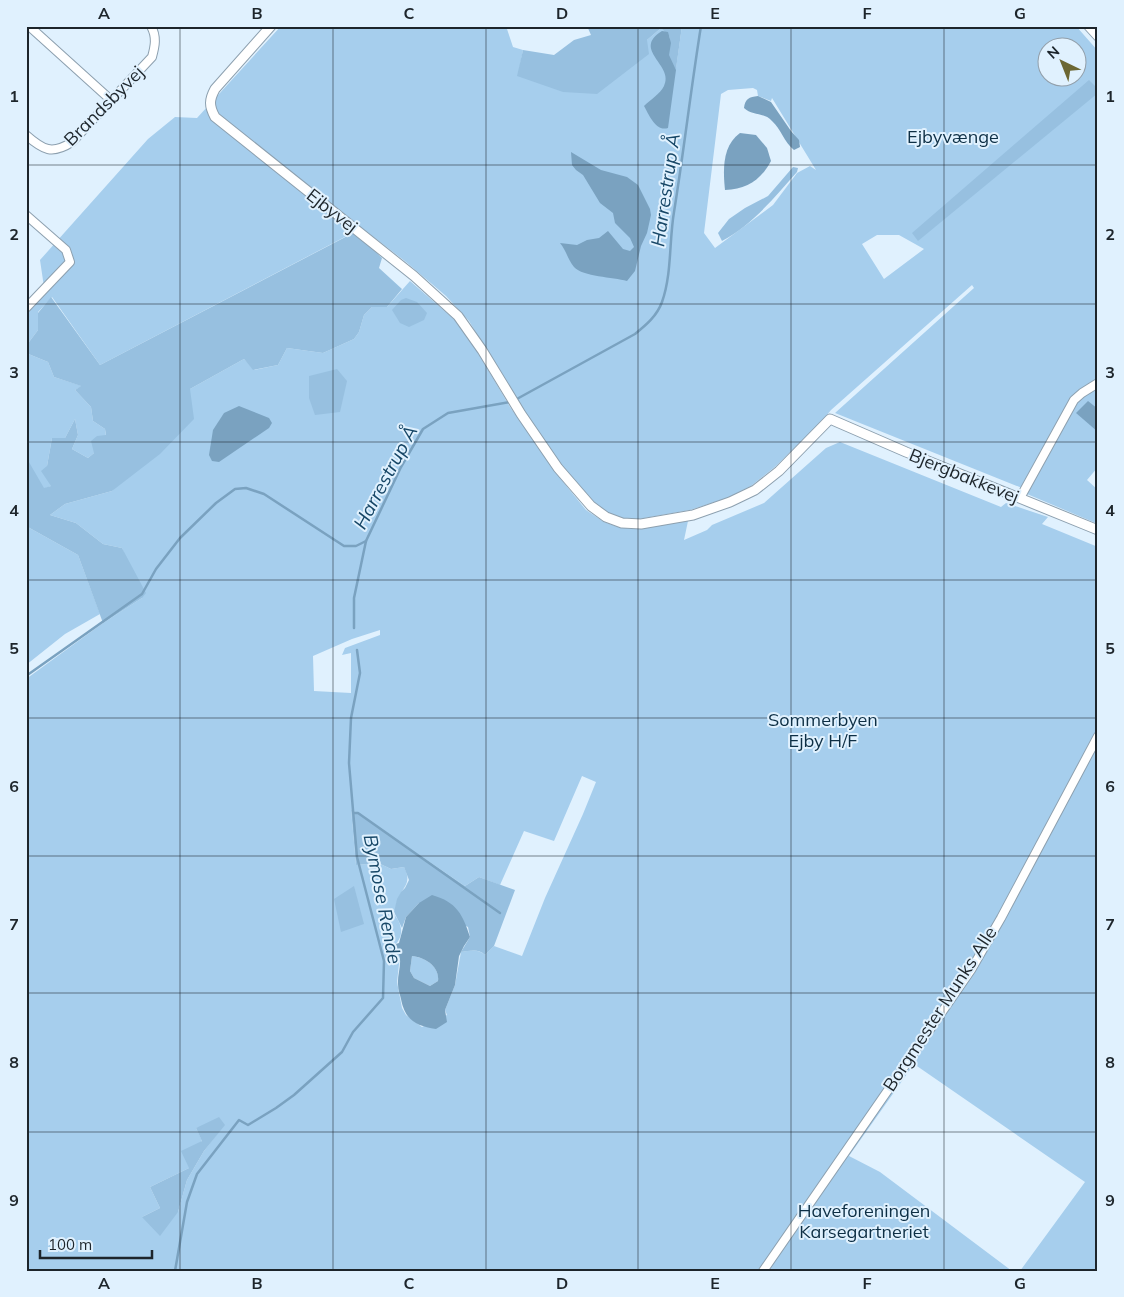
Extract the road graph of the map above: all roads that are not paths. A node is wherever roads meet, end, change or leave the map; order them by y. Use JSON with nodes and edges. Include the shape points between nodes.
{"nodes":[{"id":1,"x":29,"y":26,"type":"edge"},
{"id":2,"x":151,"y":26,"type":"edge"},
{"id":3,"x":271,"y":26,"type":"edge"},
{"id":4,"x":1088,"y":26,"type":"edge"},
{"id":5,"x":1098,"y":38,"type":"edge"},
{"id":6,"x":112,"y":100,"type":"junction"},
{"id":7,"x":26,"y":135,"type":"edge"},
{"id":8,"x":26,"y":215,"type":"edge"},
{"id":9,"x":26,"y":308,"type":"edge"},
{"id":10,"x":1098,"y":383,"type":"edge"},
{"id":11,"x":830,"y":419,"type":"joint"},
{"id":12,"x":1020,"y":498,"type":"junction"},
{"id":13,"x":1098,"y":530,"type":"edge"},
{"id":14,"x":1098,"y":736,"type":"edge"},
{"id":15,"x":762,"y":1271,"type":"edge"}],
"edges":[{"from":1,"to":6,"type":"street"},
{"from":2,"to":6,"type":"street","name":"Brandsbyvej","via":[[155,38],[152,57]]},
{"from":3,"to":11,"type":"street","name":"Ejbyvej","via":[[215,89],[210,99],[215,118],[441,299],[470,331],[520,414],[570,484],[606,517],[622,523],[641,524],[693,515],[730,502],[755,490],[779,471]]},
{"from":4,"to":5,"type":"street"},
{"from":6,"to":7,"type":"street","name":"Brandsbyvej","via":[[64,148],[46,150]]},
{"from":8,"to":9,"type":"street","via":[[66,250],[70,262]]},
{"from":10,"to":12,"type":"street","via":[[1074,400]]},
{"from":11,"to":12,"type":"street","name":"Bjergbakkevej"},
{"from":12,"to":13,"type":"street","name":"Bjergbakkevej"},
{"from":14,"to":15,"type":"street","name":"Borgmester Munks Alle","via":[[971,970]]}]}
